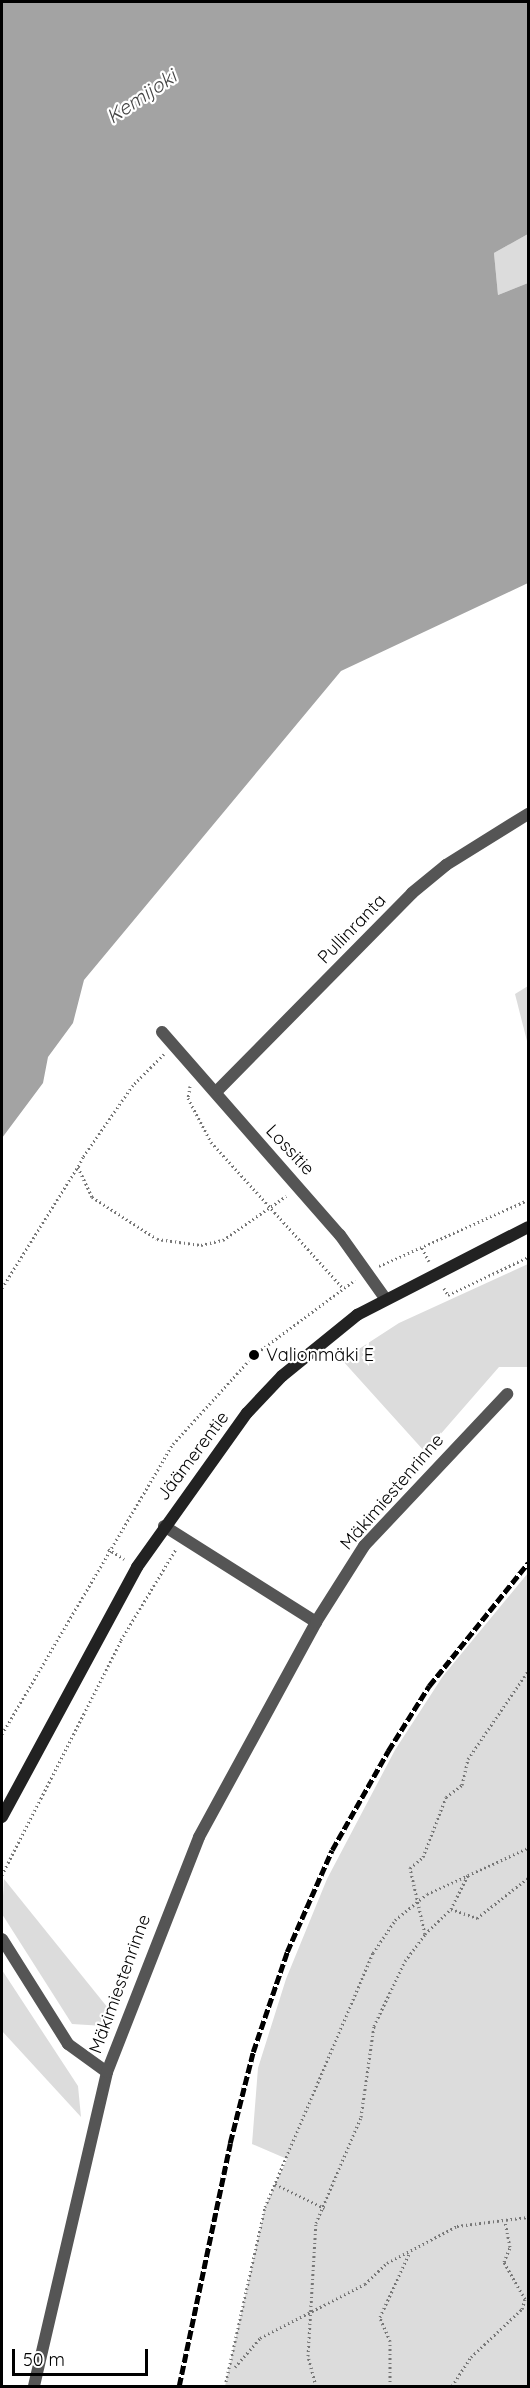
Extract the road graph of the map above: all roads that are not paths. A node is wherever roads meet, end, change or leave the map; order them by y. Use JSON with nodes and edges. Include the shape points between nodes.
{"nodes":[{"id":1,"x":528,"y":814,"type":"edge"},
{"id":2,"x":162,"y":1032,"type":"dead end"},
{"id":3,"x":218,"y":1090,"type":"junction"},
{"id":4,"x":528,"y":1227,"type":"edge"},
{"id":5,"x":385,"y":1298,"type":"junction"},
{"id":6,"x":507,"y":1394,"type":"dead end"},
{"id":7,"x":164,"y":1526,"type":"junction"},
{"id":8,"x":316,"y":1622,"type":"junction"},
{"id":9,"x":2,"y":1817,"type":"edge"},
{"id":10,"x":2,"y":1939,"type":"edge"},
{"id":11,"x":107,"y":2072,"type":"junction"},
{"id":12,"x":34,"y":2386,"type":"edge"}],
"edges":[{"from":1,"to":3,"type":"street","name":"Pullinranta","via":[[474,846],[412,893]]},
{"from":2,"to":3,"type":"street","name":"Lossitie"},
{"from":3,"to":5,"type":"street","name":"Lossitie","via":[[299,1186]]},
{"from":4,"to":5,"type":"main road","name":"Jäämerentie"},
{"from":5,"to":7,"type":"main road","name":"Jäämerentie","via":[[282,1376]]},
{"from":6,"to":8,"type":"street","name":"Mäkimiestenrinne","via":[[364,1546]]},
{"from":7,"to":8,"type":"street"},
{"from":7,"to":9,"type":"main road","name":"Jäämerentie"},
{"from":8,"to":11,"type":"street","name":"Mäkimiestenrinne","via":[[199,1837]]},
{"from":10,"to":11,"type":"street","via":[[68,2044]]},
{"from":11,"to":12,"type":"street","name":"Mäkimiestenrinne"}]}
